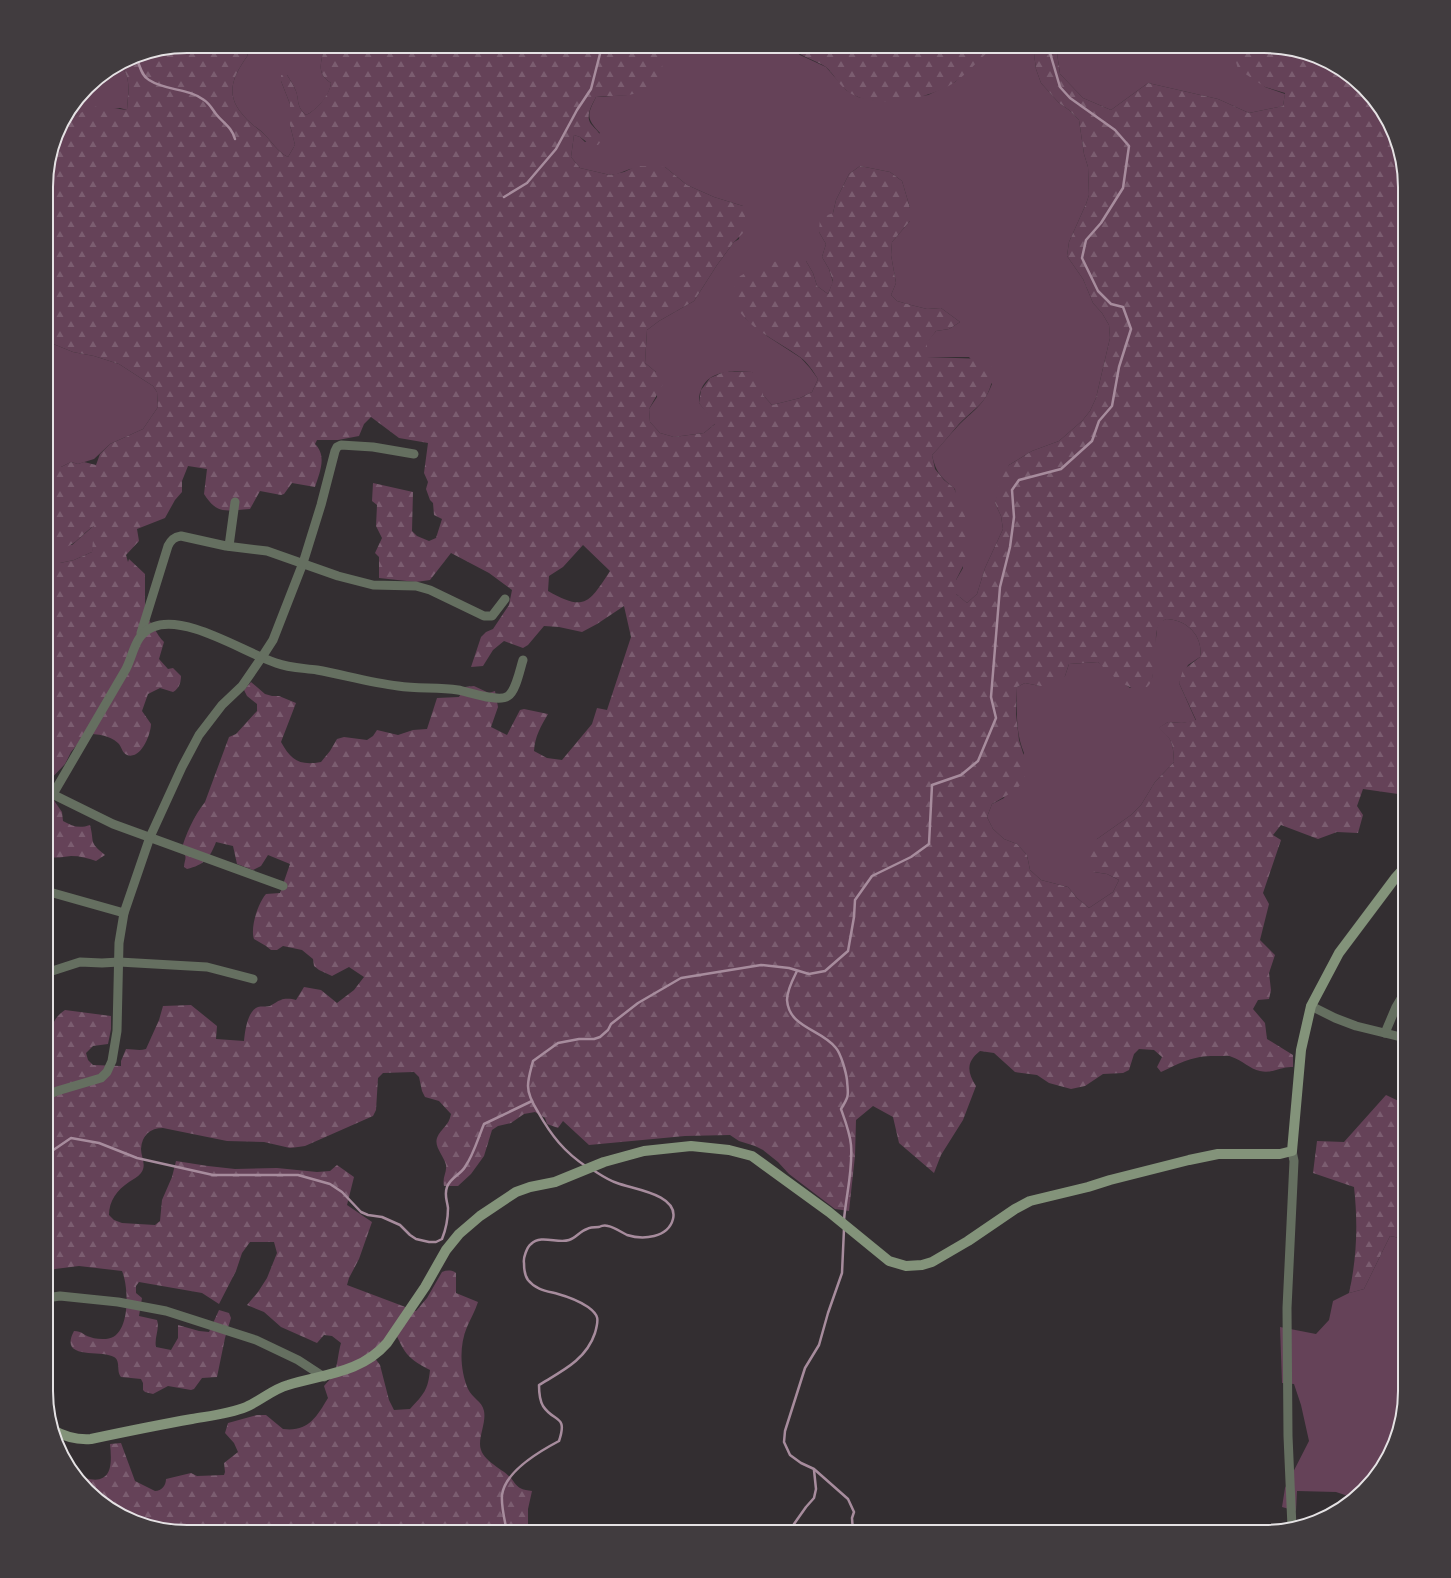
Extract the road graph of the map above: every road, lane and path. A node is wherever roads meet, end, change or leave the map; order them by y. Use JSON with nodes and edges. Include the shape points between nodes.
{"nodes":[{"id":1,"x":414,"y":454,"type":"dead end"},
{"id":2,"x":235,"y":502,"type":"dead end"},
{"id":3,"x":229,"y":546,"type":"junction"},
{"id":4,"x":303,"y":563,"type":"junction"},
{"id":5,"x":505,"y":599,"type":"dead end"},
{"id":6,"x":141,"y":633,"type":"junction"},
{"id":7,"x":262,"y":657,"type":"junction"},
{"id":8,"x":522,"y":660,"type":"dead end"},
{"id":9,"x":53,"y":788,"type":"edge"},
{"id":10,"x":53,"y":795,"type":"edge"},
{"id":11,"x":150,"y":838,"type":"junction"},
{"id":12,"x":1398,"y":875,"type":"edge"},
{"id":13,"x":283,"y":886,"type":"dead end"},
{"id":14,"x":53,"y":893,"type":"edge"},
{"id":15,"x":124,"y":913,"type":"junction"},
{"id":16,"x":119,"y":962,"type":"junction"},
{"id":17,"x":53,"y":971,"type":"edge"},
{"id":18,"x":253,"y":979,"type":"dead end"},
{"id":19,"x":1398,"y":1004,"type":"edge"},
{"id":20,"x":1311,"y":1006,"type":"junction"},
{"id":21,"x":1385,"y":1033,"type":"junction"},
{"id":22,"x":1398,"y":1036,"type":"edge"},
{"id":23,"x":53,"y":1093,"type":"edge"},
{"id":24,"x":1292,"y":1151,"type":"junction"},
{"id":25,"x":53,"y":1297,"type":"edge"},
{"id":26,"x":324,"y":1377,"type":"junction"},
{"id":27,"x":60,"y":1433,"type":"edge"},
{"id":28,"x":1292,"y":1521,"type":"edge"}],
"edges":[{"from":1,"to":4,"type":"street","via":[[373,447],[338,447]]},
{"from":2,"to":3,"type":"street"},
{"from":3,"to":4,"type":"street","via":[[267,551]]},
{"from":3,"to":6,"type":"street","via":[[181,536],[171,540]]},
{"from":4,"to":5,"type":"street","via":[[373,585],[416,586],[430,590],[484,616],[492,616]]},
{"from":4,"to":7,"type":"street","via":[[273,640]]},
{"from":6,"to":7,"type":"street","via":[[153,627],[178,625],[222,639]]},
{"from":6,"to":9,"type":"street","via":[[126,668]]},
{"from":7,"to":8,"type":"street","via":[[291,667],[398,687],[446,689],[502,698],[511,694]]},
{"from":7,"to":11,"type":"street","via":[[242,686],[222,705],[199,735]]},
{"from":10,"to":11,"type":"street","via":[[92,815]]},
{"from":11,"to":13,"type":"street"},
{"from":11,"to":15,"type":"street"},
{"from":12,"to":20,"type":"main road","via":[[1339,953]]},
{"from":14,"to":15,"type":"street"},
{"from":15,"to":16,"type":"street"},
{"from":16,"to":17,"type":"street","via":[[80,962]]},
{"from":16,"to":18,"type":"street","via":[[207,967]]},
{"from":16,"to":23,"type":"street","via":[[117,1031],[108,1072],[100,1078]]},
{"from":19,"to":21,"type":"street"},
{"from":20,"to":21,"type":"street","via":[[1356,1026]]},
{"from":20,"to":24,"type":"main road","via":[[1301,1050]]},
{"from":21,"to":22,"type":"street"},
{"from":24,"to":26,"type":"main road","via":[[1280,1154],[1218,1154],[1030,1201],[932,1262],[906,1266],[889,1261],[829,1212],[752,1156],[729,1150],[691,1146],[644,1151],[604,1162],[555,1182],[530,1187],[506,1197],[470,1224],[446,1250],[421,1293],[381,1351],[351,1368]]},
{"from":24,"to":28,"type":"street","via":[[1294,1161],[1287,1308]]},
{"from":25,"to":26,"type":"street","via":[[118,1302],[166,1311],[256,1340],[298,1360]]},
{"from":26,"to":27,"type":"main road","via":[[278,1388],[246,1407],[220,1414],[91,1439],[69,1438]]}]}
